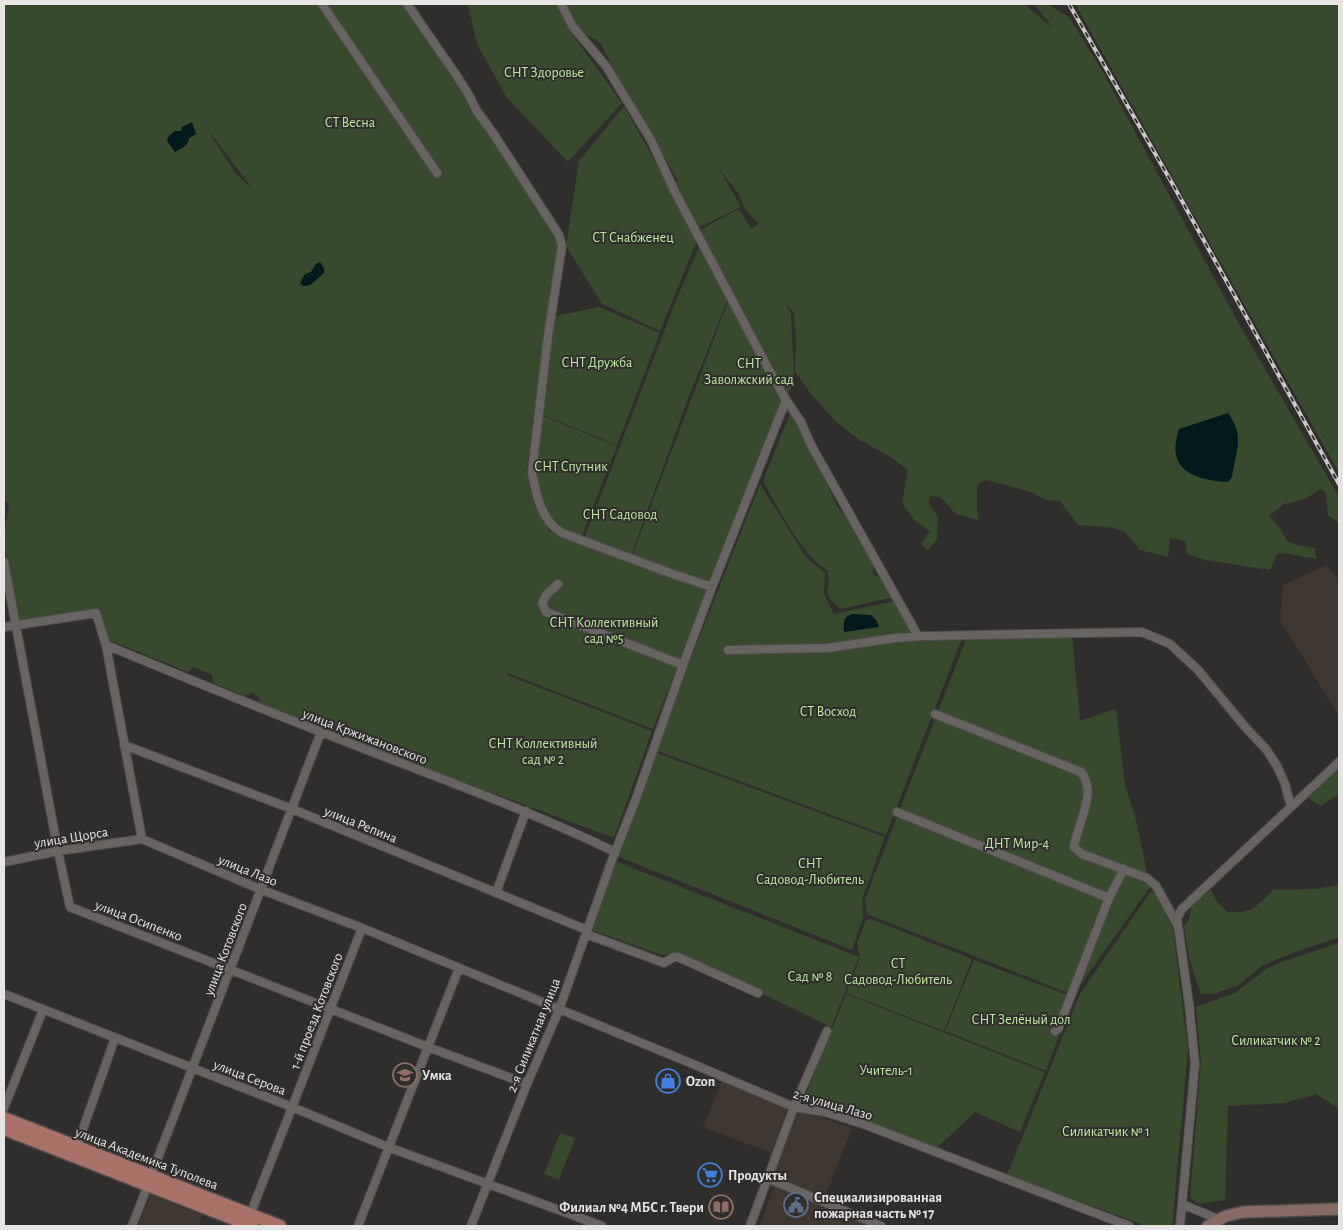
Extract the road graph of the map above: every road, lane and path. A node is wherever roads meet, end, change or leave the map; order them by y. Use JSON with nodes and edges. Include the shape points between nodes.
{"nodes":[{"id":1,"x":322,"y":4,"type":"edge"},
{"id":2,"x":407,"y":4,"type":"edge"},
{"id":3,"x":561,"y":4,"type":"edge"},
{"id":4,"x":437,"y":173,"type":"dead end"},
{"id":5,"x":786,"y":400,"type":"junction"},
{"id":6,"x":4,"y":562,"type":"edge"},
{"id":7,"x":558,"y":584,"type":"dead end"},
{"id":8,"x":712,"y":587,"type":"junction"},
{"id":9,"x":16,"y":625,"type":"junction"},
{"id":10,"x":4,"y":627,"type":"edge"},
{"id":11,"x":918,"y":636,"type":"junction"},
{"id":12,"x":106,"y":645,"type":"junction"},
{"id":13,"x":728,"y":650,"type":"dead end"},
{"id":14,"x":683,"y":665,"type":"junction"},
{"id":15,"x":935,"y":714,"type":"dead end"},
{"id":16,"x":321,"y":732,"type":"junction"},
{"id":17,"x":124,"y":745,"type":"junction"},
{"id":18,"x":1339,"y":762,"type":"edge"},
{"id":19,"x":1291,"y":807,"type":"junction"},
{"id":20,"x":292,"y":810,"type":"junction"},
{"id":21,"x":526,"y":812,"type":"junction"},
{"id":22,"x":897,"y":812,"type":"dead end"},
{"id":23,"x":142,"y":839,"type":"junction"},
{"id":24,"x":58,"y":850,"type":"junction"},
{"id":25,"x":615,"y":852,"type":"junction"},
{"id":26,"x":4,"y":862,"type":"edge"},
{"id":27,"x":1124,"y":870,"type":"junction"},
{"id":28,"x":262,"y":890,"type":"junction"},
{"id":29,"x":496,"y":893,"type":"junction"},
{"id":30,"x":1109,"y":898,"type":"junction"},
{"id":31,"x":1178,"y":926,"type":"junction"},
{"id":32,"x":362,"y":928,"type":"junction"},
{"id":33,"x":586,"y":932,"type":"junction"},
{"id":34,"x":459,"y":968,"type":"junction"},
{"id":35,"x":230,"y":969,"type":"junction"},
{"id":36,"x":758,"y":993,"type":"dead end"},
{"id":37,"x":4,"y":994,"type":"edge"},
{"id":38,"x":330,"y":1008,"type":"junction"},
{"id":39,"x":43,"y":1010,"type":"junction"},
{"id":40,"x":559,"y":1010,"type":"junction"},
{"id":41,"x":827,"y":1031,"type":"dead end"},
{"id":42,"x":1055,"y":1031,"type":"dead end"},
{"id":43,"x":115,"y":1038,"type":"junction"},
{"id":44,"x":428,"y":1047,"type":"junction"},
{"id":45,"x":192,"y":1068,"type":"junction"},
{"id":46,"x":527,"y":1084,"type":"junction"},
{"id":47,"x":292,"y":1107,"type":"junction"},
{"id":48,"x":794,"y":1107,"type":"junction"},
{"id":49,"x":4,"y":1108,"type":"edge"},
{"id":50,"x":4,"y":1118,"type":"edge"},
{"id":51,"x":4,"y":1129,"type":"edge"},
{"id":52,"x":77,"y":1146,"type":"junction"},
{"id":53,"x":388,"y":1147,"type":"junction"},
{"id":54,"x":768,"y":1179,"type":"junction"},
{"id":55,"x":149,"y":1180,"type":"junction"},
{"id":56,"x":487,"y":1183,"type":"junction"},
{"id":57,"x":1182,"y":1204,"type":"junction"},
{"id":58,"x":1339,"y":1209,"type":"edge"},
{"id":59,"x":1218,"y":1219,"type":"junction"},
{"id":60,"x":251,"y":1220,"type":"edge"},
{"id":61,"x":271,"y":1225,"type":"edge"},
{"id":62,"x":132,"y":1226,"type":"edge"},
{"id":63,"x":358,"y":1226,"type":"edge"},
{"id":64,"x":471,"y":1226,"type":"edge"},
{"id":65,"x":602,"y":1226,"type":"edge"},
{"id":66,"x":750,"y":1226,"type":"edge"},
{"id":67,"x":881,"y":1226,"type":"edge"},
{"id":68,"x":1129,"y":1226,"type":"edge"},
{"id":69,"x":1180,"y":1226,"type":"edge"},
{"id":70,"x":1208,"y":1226,"type":"edge"}],
"edges":[{"from":1,"to":4,"type":"street"},
{"from":2,"to":8,"type":"street","via":[[458,76],[476,110],[559,235],[562,246],[532,472],[545,517],[553,528],[562,533]]},
{"from":3,"to":5,"type":"street","via":[[573,27],[606,66],[650,140]]},
{"from":5,"to":8,"type":"street","name":"2-я Силикатная улица"},
{"from":5,"to":11,"type":"street"},
{"from":6,"to":9,"type":"street","name":"улица Осипенко"},
{"from":7,"to":14,"type":"street","via":[[542,603],[546,612]]},
{"from":8,"to":14,"type":"street","name":"2-я Силикатная улица"},
{"from":9,"to":10,"type":"street"},
{"from":9,"to":12,"type":"street","via":[[96,613]]},
{"from":9,"to":24,"type":"street","name":"улица Осипенко"},
{"from":11,"to":13,"type":"street","via":[[828,648]]},
{"from":11,"to":19,"type":"street","via":[[1142,632],[1170,644],[1198,670],[1266,749],[1285,784]]},
{"from":12,"to":16,"type":"street","name":"улица Кржижановского"},
{"from":12,"to":17,"type":"street"},
{"from":14,"to":25,"type":"street","name":"2-я Силикатная улица"},
{"from":15,"to":27,"type":"street","via":[[1081,772],[1088,788],[1074,847],[1082,854]]},
{"from":16,"to":20,"type":"street","name":"улица Котовского"},
{"from":16,"to":21,"type":"street","name":"улица Кржижановского"},
{"from":17,"to":20,"type":"street","name":"улица Репина"},
{"from":17,"to":23,"type":"street"},
{"from":18,"to":19,"type":"street"},
{"from":19,"to":31,"type":"street","via":[[1182,909]]},
{"from":20,"to":28,"type":"street","name":"улица Котовского"},
{"from":20,"to":29,"type":"street","name":"улица Репина"},
{"from":21,"to":25,"type":"street","name":"улица Кржижановского"},
{"from":21,"to":29,"type":"street"},
{"from":22,"to":30,"type":"street"},
{"from":23,"to":24,"type":"street","name":"улица Щорса"},
{"from":23,"to":28,"type":"street","name":"улица Лазо"},
{"from":24,"to":26,"type":"street","name":"улица Щорса"},
{"from":24,"to":35,"type":"street","name":"улица Осипенко","via":[[70,907]]},
{"from":25,"to":33,"type":"street","name":"2-я Силикатная улица"},
{"from":27,"to":30,"type":"street"},
{"from":27,"to":31,"type":"street","via":[[1147,878],[1156,886]]},
{"from":28,"to":32,"type":"street","name":"улица Лазо"},
{"from":28,"to":35,"type":"street","name":"улица Котовского"},
{"from":29,"to":33,"type":"street","name":"улица Репина"},
{"from":30,"to":42,"type":"street"},
{"from":31,"to":57,"type":"street","via":[[1195,1064]]},
{"from":32,"to":34,"type":"street","name":"улица Лазо"},
{"from":32,"to":38,"type":"street","name":"1-й проезд Котовского"},
{"from":33,"to":36,"type":"street","name":"улица Репина","via":[[664,963],[678,957]]},
{"from":33,"to":40,"type":"street","name":"2-я Силикатная улица"},
{"from":34,"to":40,"type":"street","name":"улица Лазо"},
{"from":34,"to":44,"type":"street"},
{"from":35,"to":38,"type":"street","name":"улица Осипенко"},
{"from":35,"to":45,"type":"street","name":"улица Котовского"},
{"from":37,"to":39,"type":"street","name":"улица Серова"},
{"from":38,"to":44,"type":"street","name":"улица Осипенко"},
{"from":38,"to":47,"type":"street","name":"1-й проезд Котовского"},
{"from":39,"to":43,"type":"street","name":"улица Серова"},
{"from":39,"to":49,"type":"street"},
{"from":40,"to":46,"type":"street","name":"2-я Силикатная улица"},
{"from":40,"to":48,"type":"street","name":"2-я улица Лазо"},
{"from":41,"to":48,"type":"street"},
{"from":43,"to":45,"type":"street","name":"улица Серова"},
{"from":43,"to":52,"type":"street"},
{"from":44,"to":46,"type":"street","name":"улица Осипенко"},
{"from":44,"to":53,"type":"street"},
{"from":45,"to":47,"type":"street","name":"улица Серова"},
{"from":45,"to":55,"type":"street","name":"улица Котовского"},
{"from":46,"to":56,"type":"street","name":"2-я Силикатная улица"},
{"from":47,"to":53,"type":"street","name":"улица Серова"},
{"from":47,"to":60,"type":"street","name":"1-й проезд Котовского"},
{"from":48,"to":54,"type":"street"},
{"from":48,"to":68,"type":"street","name":"2-я улица Лазо","via":[[825,1112],[866,1125]]},
{"from":50,"to":52,"type":"main road","name":"улица Академика Туполева"},
{"from":51,"to":55,"type":"main road","name":"улица Академика Туполева"},
{"from":52,"to":55,"type":"main road","name":"улица Академика Туполева"},
{"from":53,"to":56,"type":"street","name":"улица Серова"},
{"from":53,"to":63,"type":"street"},
{"from":54,"to":66,"type":"street"},
{"from":54,"to":67,"type":"street"},
{"from":55,"to":60,"type":"main road","name":"улица Академика Туполева"},
{"from":55,"to":62,"type":"street","name":"улица Котовского"},
{"from":56,"to":64,"type":"street","name":"2-я Силикатная улица"},
{"from":56,"to":65,"type":"street","name":"улица Серова"},
{"from":57,"to":59,"type":"street"},
{"from":57,"to":69,"type":"street"},
{"from":58,"to":59,"type":"main road","via":[[1247,1211]]},
{"from":59,"to":70,"type":"main road"},
{"from":60,"to":61,"type":"main road","name":"улица Академика Туполева"}]}
